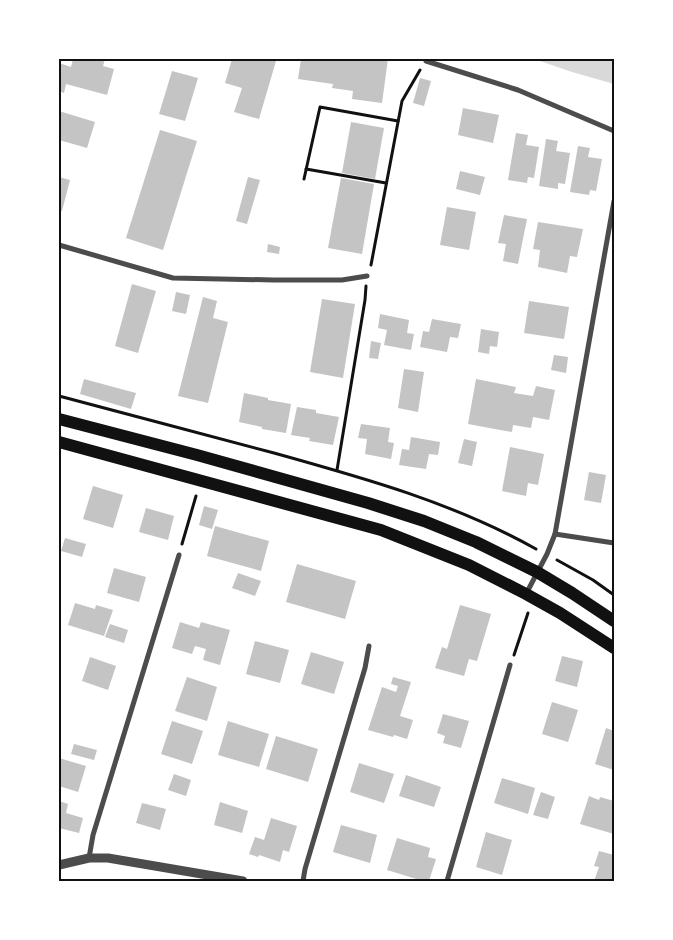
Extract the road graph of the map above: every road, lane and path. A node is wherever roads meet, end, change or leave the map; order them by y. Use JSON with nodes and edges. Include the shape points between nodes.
{"nodes":[{"id":1,"x":426,"y":61,"type":"joint"},
{"id":2,"x":398,"y":121,"type":"junction"},
{"id":3,"x":614,"y":131,"type":"edge"},
{"id":4,"x":306,"y":169,"type":"junction"},
{"id":5,"x":304,"y":179,"type":"dead end"},
{"id":6,"x":386,"y":183,"type":"junction"},
{"id":7,"x":614,"y":201,"type":"edge"},
{"id":8,"x":59,"y":245,"type":"edge"},
{"id":9,"x":367,"y":276,"type":"junction"},
{"id":10,"x":59,"y":418,"type":"edge"},
{"id":11,"x":59,"y":442,"type":"edge"},
{"id":12,"x":337,"y":470,"type":"dead end"},
{"id":13,"x":204,"y":499,"type":"dead end"},
{"id":14,"x":555,"y":534,"type":"junction"},
{"id":15,"x":614,"y":543,"type":"edge"},
{"id":16,"x":179,"y":555,"type":"joint"},
{"id":17,"x":537,"y":572,"type":"junction"},
{"id":18,"x":526,"y":594,"type":"junction"},
{"id":19,"x":520,"y":609,"type":"dead end"},
{"id":20,"x":614,"y":621,"type":"edge"},
{"id":21,"x":369,"y":646,"type":"dead end"},
{"id":22,"x":614,"y":648,"type":"edge"},
{"id":23,"x":510,"y":665,"type":"joint"},
{"id":24,"x":90,"y":858,"type":"junction"},
{"id":25,"x":59,"y":865,"type":"edge"},
{"id":26,"x":243,"y":881,"type":"edge"},
{"id":27,"x":303,"y":881,"type":"edge"},
{"id":28,"x":447,"y":881,"type":"edge"}],
"edges":[{"from":1,"to":2,"type":"path","via":[[402,101]]},
{"from":1,"to":3,"type":"street","via":[[518,90]]},
{"from":2,"to":4,"type":"path","via":[[320,107]]},
{"from":2,"to":6,"type":"path"},
{"from":4,"to":5,"type":"path"},
{"from":4,"to":6,"type":"path"},
{"from":6,"to":9,"type":"path"},
{"from":7,"to":14,"type":"street"},
{"from":8,"to":9,"type":"street","via":[[173,278],[342,280]]},
{"from":9,"to":12,"type":"path"},
{"from":10,"to":17,"type":"main road","via":[[424,521]]},
{"from":11,"to":18,"type":"main road","via":[[381,530],[469,565]]},
{"from":13,"to":16,"type":"path","via":[[196,496]]},
{"from":14,"to":15,"type":"street"},
{"from":14,"to":17,"type":"street"},
{"from":16,"to":24,"type":"street","via":[[93,835]]},
{"from":17,"to":18,"type":"street"},
{"from":17,"to":20,"type":"main road"},
{"from":18,"to":22,"type":"main road"},
{"from":19,"to":23,"type":"path","via":[[528,613]]},
{"from":21,"to":27,"type":"street"},
{"from":23,"to":28,"type":"street"},
{"from":24,"to":25,"type":"street"},
{"from":24,"to":26,"type":"street","via":[[108,858]]}]}
